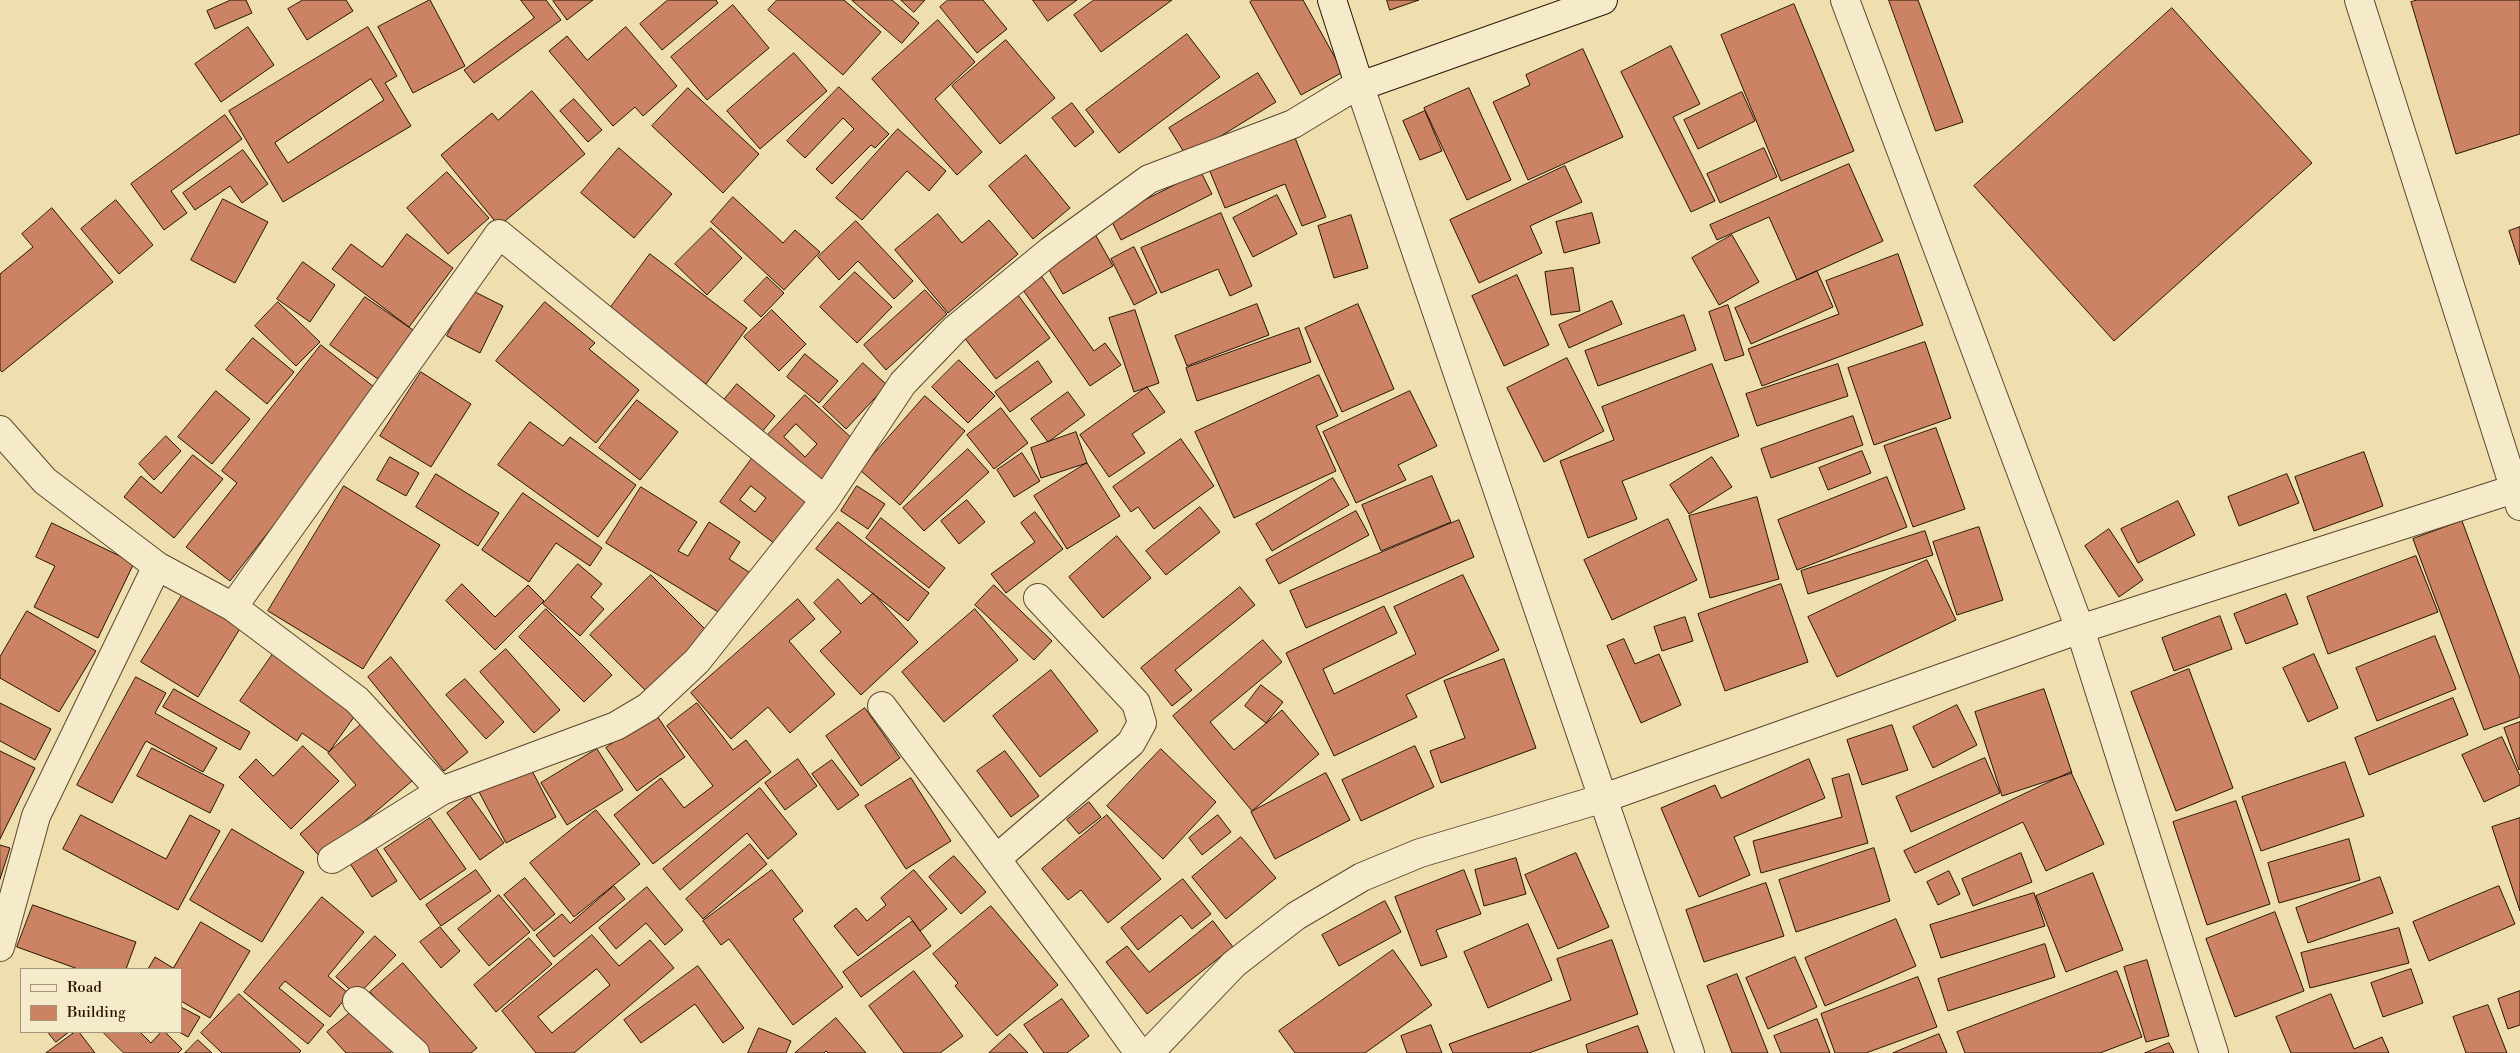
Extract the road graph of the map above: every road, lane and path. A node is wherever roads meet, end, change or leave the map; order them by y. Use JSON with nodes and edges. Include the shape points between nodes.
{"nodes":[{"id":1,"x":1332,"y":0,"type":"edge"},
{"id":2,"x":1603,"y":0,"type":"edge"},
{"id":3,"x":1845,"y":0,"type":"edge"},
{"id":4,"x":2358,"y":0,"type":"edge"},
{"id":5,"x":1359,"y":84,"type":"junction"},
{"id":6,"x":0,"y":430,"type":"edge"},
{"id":7,"x":2517,"y":498,"type":"edge"},
{"id":8,"x":824,"y":500,"type":"junction"},
{"id":9,"x":157,"y":566,"type":"junction"},
{"id":10,"x":1038,"y":598,"type":"dead end"},
{"id":11,"x":233,"y":607,"type":"junction"},
{"id":12,"x":2080,"y":629,"type":"junction"},
{"id":13,"x":882,"y":706,"type":"dead end"},
{"id":14,"x":441,"y":791,"type":"junction"},
{"id":15,"x":1604,"y":798,"type":"junction"},
{"id":16,"x":332,"y":859,"type":"dead end"},
{"id":17,"x":996,"y":859,"type":"junction"},
{"id":18,"x":0,"y":947,"type":"edge"},
{"id":19,"x":357,"y":1000,"type":"dead end"},
{"id":20,"x":415,"y":1053,"type":"edge"},
{"id":21,"x":1139,"y":1053,"type":"edge"},
{"id":22,"x":1149,"y":1053,"type":"edge"},
{"id":23,"x":1690,"y":1053,"type":"edge"},
{"id":24,"x":2214,"y":1053,"type":"edge"}],
"edges":[{"from":1,"to":5,"type":"street"},
{"from":2,"to":5,"type":"street"},
{"from":3,"to":12,"type":"street"},
{"from":4,"to":7,"type":"street"},
{"from":5,"to":8,"type":"street","via":[[1293,124],[1149,179],[1050,251],[955,330],[903,383]]},
{"from":5,"to":15,"type":"street"},
{"from":6,"to":9,"type":"street","via":[[44,481]]},
{"from":7,"to":12,"type":"street"},
{"from":8,"to":11,"type":"street","via":[[499,234]]},
{"from":8,"to":14,"type":"street","via":[[697,661],[648,707],[616,726]]},
{"from":9,"to":11,"type":"street"},
{"from":9,"to":18,"type":"street","via":[[36,816]]},
{"from":10,"to":17,"type":"street","via":[[1136,703],[1142,723],[1131,743]]},
{"from":11,"to":14,"type":"street","via":[[357,700]]},
{"from":12,"to":15,"type":"street"},
{"from":12,"to":24,"type":"street"},
{"from":13,"to":17,"type":"street"},
{"from":14,"to":16,"type":"street"},
{"from":15,"to":22,"type":"street","via":[[1420,853],[1362,877],[1296,916],[1234,964]]},
{"from":15,"to":23,"type":"street"},
{"from":17,"to":21,"type":"street"},
{"from":19,"to":20,"type":"street"}]}
